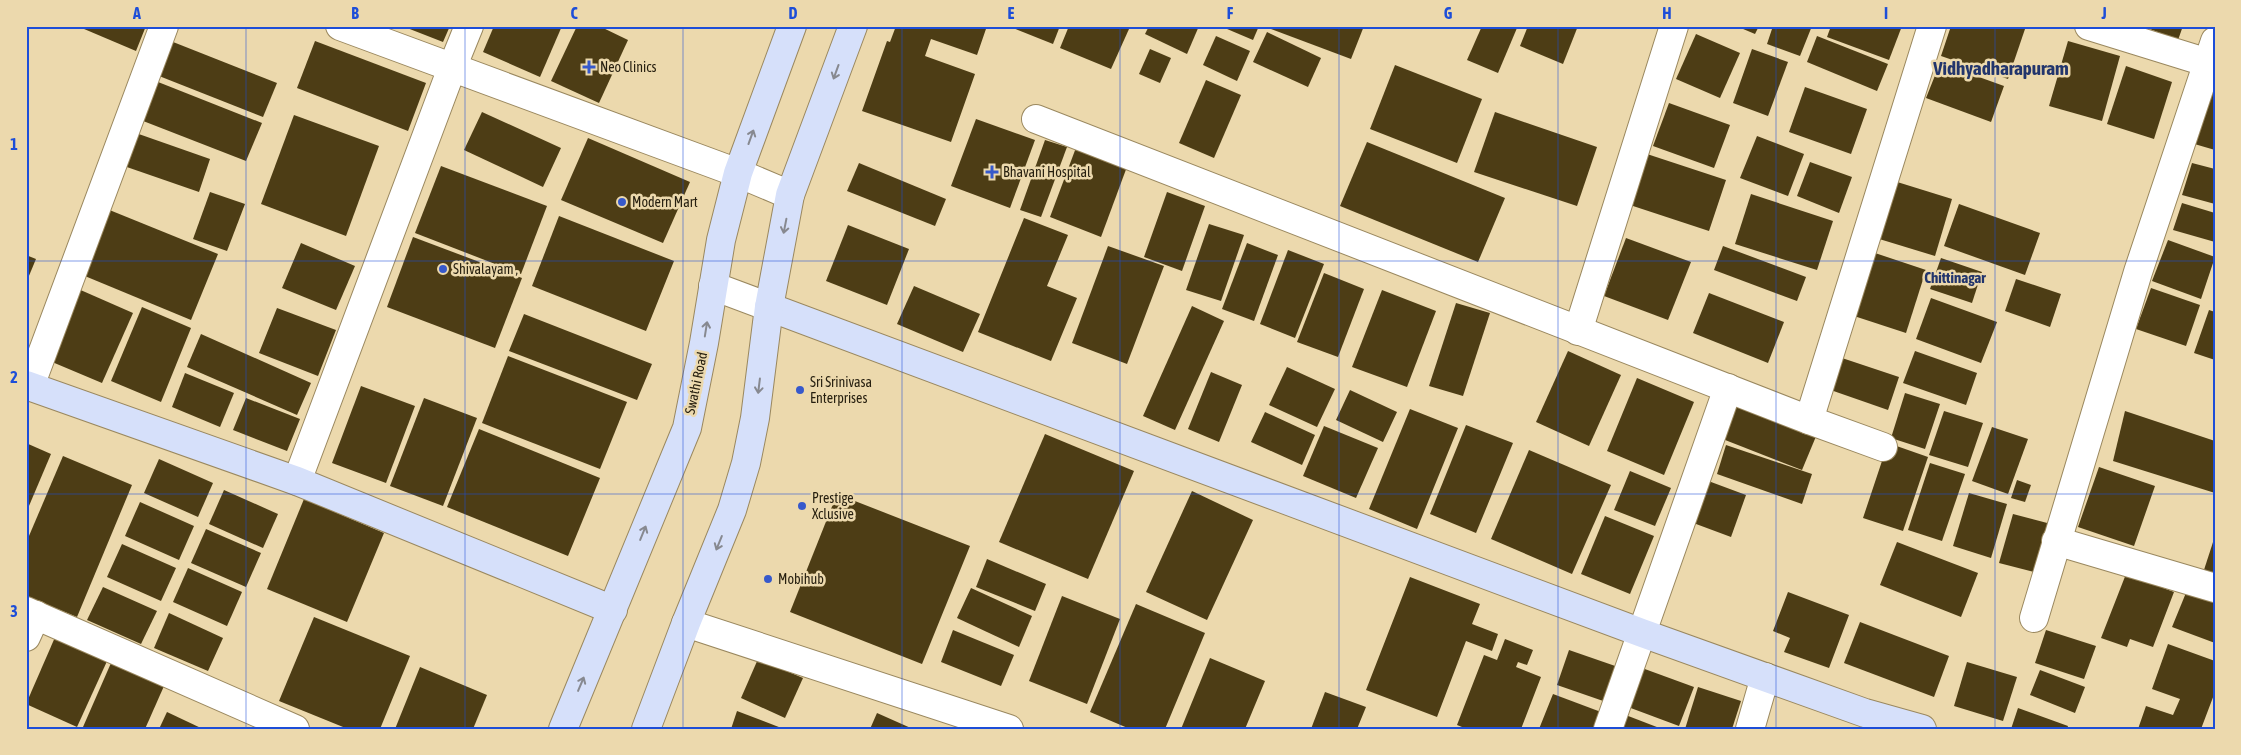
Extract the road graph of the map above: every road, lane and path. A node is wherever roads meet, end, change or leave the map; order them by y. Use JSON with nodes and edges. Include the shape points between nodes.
{"nodes":[{"id":1,"x":164,"y":26,"type":"edge"},
{"id":2,"x":340,"y":26,"type":"edge"},
{"id":3,"x":470,"y":26,"type":"edge"},
{"id":4,"x":792,"y":26,"type":"edge"},
{"id":5,"x":853,"y":26,"type":"edge"},
{"id":6,"x":1674,"y":26,"type":"edge"},
{"id":7,"x":1932,"y":26,"type":"edge"},
{"id":8,"x":2089,"y":26,"type":"edge"},
{"id":9,"x":2212,"y":56,"type":"edge"},
{"id":10,"x":452,"y":68,"type":"junction"},
{"id":11,"x":1036,"y":119,"type":"dead end"},
{"id":12,"x":738,"y":173,"type":"junction"},
{"id":13,"x":790,"y":195,"type":"junction"},
{"id":14,"x":713,"y":286,"type":"junction"},
{"id":15,"x":769,"y":307,"type":"junction"},
{"id":16,"x":1578,"y":330,"type":"junction"},
{"id":17,"x":28,"y":385,"type":"edge"},
{"id":18,"x":1728,"y":388,"type":"junction"},
{"id":19,"x":1809,"y":420,"type":"junction"},
{"id":20,"x":1883,"y":447,"type":"dead end"},
{"id":21,"x":297,"y":481,"type":"junction"},
{"id":22,"x":2056,"y":541,"type":"junction"},
{"id":23,"x":2215,"y":588,"type":"edge"},
{"id":24,"x":613,"y":610,"type":"junction"},
{"id":25,"x":2034,"y":618,"type":"dead end"},
{"id":26,"x":29,"y":621,"type":"edge"},
{"id":27,"x":686,"y":623,"type":"junction"},
{"id":28,"x":1642,"y":633,"type":"junction"},
{"id":29,"x":1765,"y":676,"type":"junction"},
{"id":30,"x":254,"y":721,"type":"edge"},
{"id":31,"x":1863,"y":721,"type":"edge"},
{"id":32,"x":295,"y":729,"type":"edge"},
{"id":33,"x":563,"y":729,"type":"edge"},
{"id":34,"x":646,"y":729,"type":"edge"},
{"id":35,"x":1009,"y":729,"type":"edge"},
{"id":36,"x":1608,"y":729,"type":"edge"},
{"id":37,"x":1750,"y":729,"type":"edge"},
{"id":38,"x":1922,"y":729,"type":"edge"}],
"edges":[{"from":1,"to":17,"type":"street"},
{"from":2,"to":10,"type":"street"},
{"from":3,"to":10,"type":"street"},
{"from":12,"to":4,"type":"street","name":"Swathi Road","one_way":true},
{"from":5,"to":13,"type":"street","one_way":true},
{"from":6,"to":16,"type":"street"},
{"from":7,"to":19,"type":"street"},
{"from":8,"to":9,"type":"street"},
{"from":9,"to":22,"type":"street","via":[[2138,272]]},
{"from":10,"to":12,"type":"street"},
{"from":10,"to":21,"type":"street"},
{"from":11,"to":16,"type":"street"},
{"from":12,"to":13,"type":"street"},
{"from":12,"to":14,"type":"street","name":"Swathi Road"},
{"from":13,"to":15,"type":"street","one_way":true},
{"from":14,"to":15,"type":"street"},
{"from":24,"to":14,"type":"street","name":"Swathi Road","one_way":true,"via":[[686,428]]},
{"from":15,"to":27,"type":"street","one_way":true,"via":[[746,463],[732,510]]},
{"from":15,"to":28,"type":"street"},
{"from":16,"to":18,"type":"street"},
{"from":17,"to":21,"type":"street"},
{"from":18,"to":19,"type":"street"},
{"from":18,"to":28,"type":"street"},
{"from":19,"to":20,"type":"street"},
{"from":21,"to":24,"type":"street"},
{"from":22,"to":23,"type":"street"},
{"from":22,"to":25,"type":"street"},
{"from":33,"to":24,"type":"street","name":"Swathi Road","one_way":true},
{"from":26,"to":30,"type":"street"},
{"from":27,"to":34,"type":"street"},
{"from":27,"to":35,"type":"street"},
{"from":28,"to":29,"type":"street"},
{"from":28,"to":36,"type":"street"},
{"from":29,"to":31,"type":"street"},
{"from":29,"to":37,"type":"street"},
{"from":30,"to":32,"type":"street"},
{"from":31,"to":38,"type":"street"}]}
